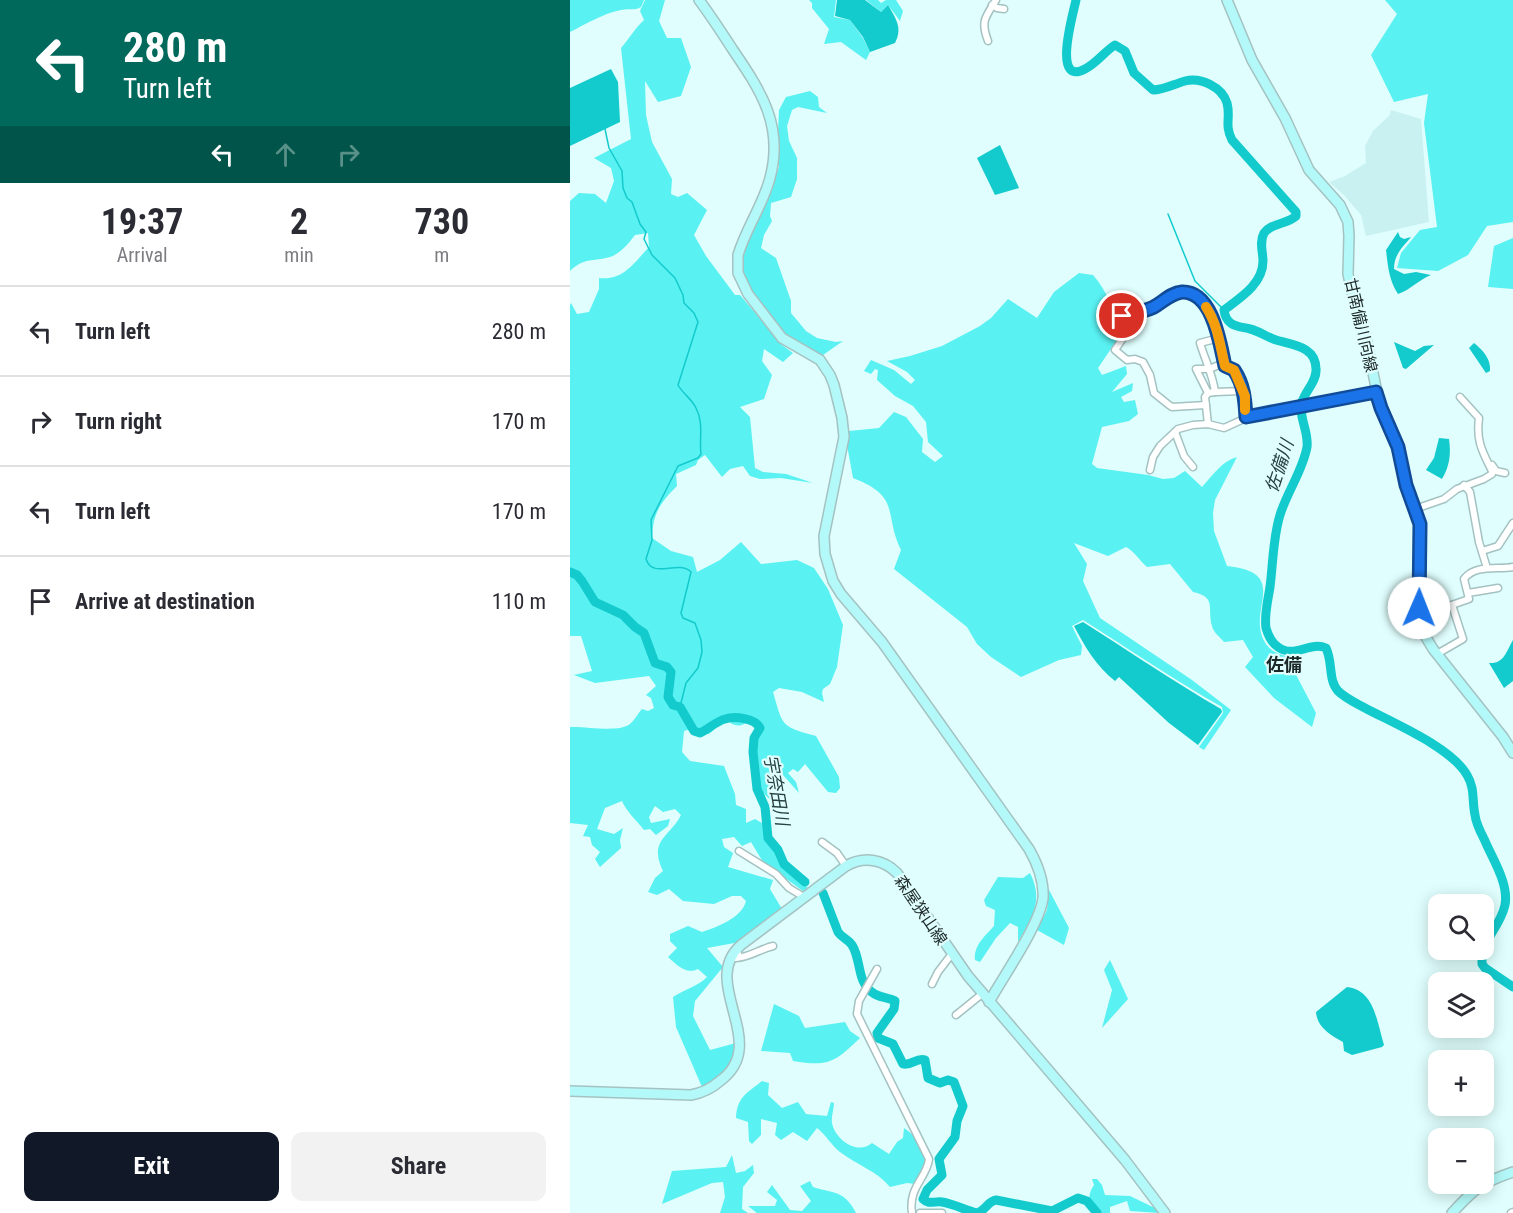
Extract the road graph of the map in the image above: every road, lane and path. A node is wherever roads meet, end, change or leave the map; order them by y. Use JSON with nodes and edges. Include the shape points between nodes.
{"nodes":[{"id":1,"x":699,"y":0,"type":"edge"},
{"id":2,"x":1227,"y":0,"type":"edge"},
{"id":3,"x":994,"y":2,"type":"edge"},
{"id":4,"x":1004,"y":9,"type":"dead end"},
{"id":5,"x":988,"y":41,"type":"dead end"},
{"id":6,"x":1219,"y":338,"type":"junction"},
{"id":7,"x":1225,"y":366,"type":"junction"},
{"id":8,"x":1209,"y":369,"type":"junction"},
{"id":9,"x":1243,"y":391,"type":"junction"},
{"id":10,"x":1376,"y":392,"type":"junction"},
{"id":11,"x":1212,"y":393,"type":"junction"},
{"id":12,"x":1460,"y":397,"type":"dead end"},
{"id":13,"x":1206,"y":405,"type":"junction"},
{"id":14,"x":1246,"y":417,"type":"junction"},
{"id":15,"x":1208,"y":424,"type":"junction"},
{"id":16,"x":1175,"y":432,"type":"junction"},
{"id":17,"x":1489,"y":464,"type":"junction"},
{"id":18,"x":1193,"y":467,"type":"dead end"},
{"id":19,"x":1150,"y":470,"type":"dead end"},
{"id":20,"x":1505,"y":473,"type":"dead end"},
{"id":21,"x":1464,"y":485,"type":"junction"},
{"id":22,"x":1415,"y":508,"type":"junction"},
{"id":23,"x":1513,"y":523,"type":"edge"},
{"id":24,"x":1482,"y":551,"type":"junction"},
{"id":25,"x":1513,"y":567,"type":"edge"},
{"id":26,"x":1487,"y":568,"type":"junction"},
{"id":27,"x":1498,"y":588,"type":"dead end"},
{"id":28,"x":1468,"y":593,"type":"junction"},
{"id":29,"x":1452,"y":605,"type":"junction"},
{"id":30,"x":1420,"y":616,"type":"junction"},
{"id":31,"x":1437,"y":654,"type":"junction"},
{"id":32,"x":1513,"y":753,"type":"edge"},
{"id":33,"x":822,"y":842,"type":"dead end"},
{"id":34,"x":739,"y":850,"type":"dead end"},
{"id":35,"x":846,"y":866,"type":"junction"},
{"id":36,"x":804,"y":897,"type":"junction"},
{"id":37,"x":774,"y":946,"type":"dead end"},
{"id":38,"x":738,"y":947,"type":"junction"},
{"id":39,"x":951,"y":955,"type":"junction"},
{"id":40,"x":877,"y":969,"type":"dead end"},
{"id":41,"x":932,"y":984,"type":"dead end"},
{"id":42,"x":982,"y":994,"type":"junction"},
{"id":43,"x":989,"y":1002,"type":"junction"},
{"id":44,"x":956,"y":1015,"type":"dead end"},
{"id":45,"x":570,"y":1091,"type":"edge"},
{"id":46,"x":1513,"y":1172,"type":"edge"},
{"id":47,"x":912,"y":1213,"type":"edge"},
{"id":48,"x":920,"y":1213,"type":"edge"},
{"id":49,"x":942,"y":1213,"type":"edge"},
{"id":50,"x":1165,"y":1213,"type":"edge"},
{"id":51,"x":1452,"y":1213,"type":"edge"}],
"edges":[{"from":1,"to":43,"type":"main road","via":[[757,86],[772,123],[773,166],[738,255],[740,280],[782,338],[812,354],[826,367],[842,418],[844,446],[824,536],[830,573],[841,594],[882,642],[1029,849],[1039,875],[1043,897],[1039,915]]},
{"from":2,"to":10,"type":"main road","name":"甘南備川向線","via":[[1252,60],[1309,170],[1346,217],[1350,283]]},
{"from":3,"to":4,"type":"street","via":[[997,8]]},
{"from":3,"to":5,"type":"street","via":[[984,20]]},
{"from":6,"to":7,"type":"street"},
{"from":6,"to":8,"type":"street","via":[[1200,343]]},
{"from":6,"to":13,"type":"street","via":[[1212,316],[1200,299],[1184,292],[1153,308],[1122,316],[1127,332],[1115,350],[1127,360],[1143,362],[1154,393],[1169,405]]},
{"from":7,"to":8,"type":"street"},
{"from":7,"to":9,"type":"street","via":[[1236,373]]},
{"from":8,"to":11,"type":"street"},
{"from":8,"to":11,"type":"street","via":[[1196,369]]},
{"from":9,"to":11,"type":"street"},
{"from":9,"to":14,"type":"street"},
{"from":10,"to":14,"type":"street"},
{"from":10,"to":22,"type":"main road","name":"甘南備川向線","via":[[1398,447]]},
{"from":11,"to":13,"type":"street","via":[[1205,397]]},
{"from":12,"to":17,"type":"street","via":[[1479,418],[1478,441]]},
{"from":13,"to":15,"type":"street"},
{"from":14,"to":15,"type":"street","via":[[1224,428]]},
{"from":15,"to":16,"type":"street","via":[[1193,424]]},
{"from":16,"to":18,"type":"street"},
{"from":16,"to":19,"type":"street","via":[[1160,446]]},
{"from":17,"to":20,"type":"street"},
{"from":17,"to":21,"type":"street","via":[[1490,476]]},
{"from":21,"to":22,"type":"street","via":[[1444,499]]},
{"from":21,"to":24,"type":"street","via":[[1470,492]]},
{"from":22,"to":30,"type":"main road","name":"甘南備川向線","via":[[1421,535]]},
{"from":23,"to":24,"type":"street","via":[[1498,546]]},
{"from":24,"to":26,"type":"street"},
{"from":25,"to":26,"type":"street"},
{"from":26,"to":28,"type":"street","via":[[1465,576]]},
{"from":27,"to":28,"type":"street"},
{"from":28,"to":29,"type":"street","via":[[1469,599]]},
{"from":29,"to":30,"type":"street"},
{"from":29,"to":31,"type":"street","via":[[1463,639]]},
{"from":30,"to":31,"type":"main road","name":"甘南備川向線","via":[[1424,634]]},
{"from":31,"to":32,"type":"main road","name":"甘南備川向線"},
{"from":33,"to":35,"type":"street"},
{"from":34,"to":36,"type":"street"},
{"from":35,"to":36,"type":"main road","name":"森屋狭山線"},
{"from":35,"to":39,"type":"main road","name":"森屋狭山線","via":[[870,860],[894,870]]},
{"from":36,"to":38,"type":"main road","name":"森屋狭山線"},
{"from":37,"to":38,"type":"street","via":[[736,958],[741,950]]},
{"from":38,"to":45,"type":"main road","via":[[730,958],[726,978],[739,1032],[739,1050],[726,1077],[691,1095]]},
{"from":39,"to":41,"type":"street"},
{"from":39,"to":42,"type":"main road","name":"森屋狭山線"},
{"from":40,"to":47,"type":"street","via":[[859,1001],[857,1014],[928,1159],[915,1187]]},
{"from":42,"to":43,"type":"main road","name":"森屋狭山線"},
{"from":42,"to":44,"type":"street"},
{"from":43,"to":50,"type":"main road","name":"森屋狭山線","via":[[1125,1160]]},
{"from":46,"to":51,"type":"main road","via":[[1472,1191]]},
{"from":48,"to":49,"type":"street"}]}
